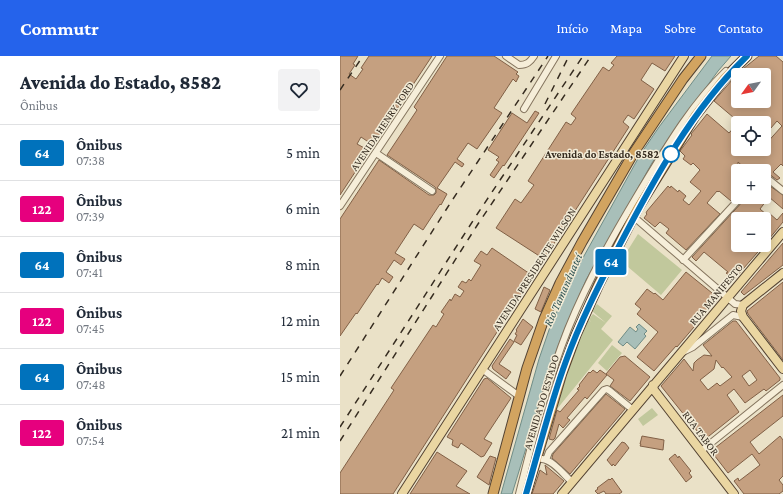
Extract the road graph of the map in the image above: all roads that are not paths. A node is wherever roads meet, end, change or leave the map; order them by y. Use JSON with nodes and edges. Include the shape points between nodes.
{"nodes":[{"id":1,"x":440,"y":56,"type":"edge"},
{"id":2,"x":506,"y":56,"type":"edge"},
{"id":3,"x":534,"y":56,"type":"edge"},
{"id":4,"x":556,"y":56,"type":"edge"},
{"id":5,"x":684,"y":56,"type":"edge"},
{"id":6,"x":701,"y":56,"type":"edge"},
{"id":7,"x":741,"y":56,"type":"edge"},
{"id":8,"x":747,"y":56,"type":"edge"},
{"id":9,"x":524,"y":109,"type":"dead end"},
{"id":10,"x":376,"y":153,"type":"junction"},
{"id":11,"x":771,"y":181,"type":"edge"},
{"id":12,"x":432,"y":191,"type":"dead end"},
{"id":13,"x":783,"y":191,"type":"edge"},
{"id":14,"x":735,"y":204,"type":"edge"},
{"id":15,"x":340,"y":206,"type":"edge"},
{"id":16,"x":634,"y":216,"type":"junction"},
{"id":17,"x":783,"y":232,"type":"edge"},
{"id":18,"x":684,"y":260,"type":"junction"},
{"id":19,"x":783,"y":274,"type":"edge"},
{"id":20,"x":728,"y":298,"type":"junction"},
{"id":21,"x":743,"y":305,"type":"junction"},
{"id":22,"x":743,"y":317,"type":"junction"},
{"id":23,"x":681,"y":353,"type":"junction"},
{"id":24,"x":783,"y":368,"type":"edge"},
{"id":25,"x":482,"y":369,"type":"junction"},
{"id":26,"x":783,"y":385,"type":"edge"},
{"id":27,"x":654,"y":388,"type":"junction"},
{"id":28,"x":519,"y":396,"type":"junction"},
{"id":29,"x":633,"y":410,"type":"junction"},
{"id":30,"x":701,"y":451,"type":"junction"},
{"id":31,"x":541,"y":459,"type":"junction"},
{"id":32,"x":572,"y":482,"type":"junction"},
{"id":33,"x":402,"y":494,"type":"edge"},
{"id":34,"x":493,"y":494,"type":"edge"},
{"id":35,"x":519,"y":494,"type":"edge"},
{"id":36,"x":526,"y":494,"type":"edge"},
{"id":37,"x":562,"y":494,"type":"edge"},
{"id":38,"x":734,"y":494,"type":"edge"}],
"edges":[{"from":1,"to":10,"type":"street","name":"AVENIDA HENRY FORD"},
{"from":2,"to":3,"type":"street","via":[[519,65],[526,65]]},
{"from":4,"to":9,"type":"street"},
{"from":5,"to":25,"type":"main road","name":"AVENIDA PRESIDENTE WILSON"},
{"from":6,"to":28,"type":"highway","name":"AVENIDA DO ESTADO","via":[[651,126],[560,283],[534,345]]},
{"from":7,"to":35,"type":"street","via":[[715,82],[685,120],[599,263],[555,363]]},
{"from":8,"to":16,"type":"highway","name":"AVENIDA DO ESTADO","via":[[724,79],[695,116]]},
{"from":10,"to":12,"type":"street"},
{"from":10,"to":15,"type":"street","name":"AVENIDA HENRY FORD"},
{"from":11,"to":13,"type":"street"},
{"from":14,"to":18,"type":"street"},
{"from":16,"to":18,"type":"street"},
{"from":16,"to":31,"type":"highway","name":"AVENIDA DO ESTADO","via":[[593,295],[571,348],[562,373]]},
{"from":17,"to":20,"type":"main road","name":"RUA MANIFESTO"},
{"from":18,"to":20,"type":"street"},
{"from":19,"to":21,"type":"main road"},
{"from":20,"to":21,"type":"street","via":[[734,304]]},
{"from":20,"to":23,"type":"main road","name":"RUA MANIFESTO"},
{"from":21,"to":22,"type":"main road"},
{"from":22,"to":23,"type":"street","name":"RUA MANIFESTO","via":[[732,316],[693,348]]},
{"from":22,"to":24,"type":"main road"},
{"from":23,"to":27,"type":"main road","name":"RUA MANIFESTO"},
{"from":25,"to":28,"type":"street"},
{"from":25,"to":33,"type":"main road","name":"AVENIDA PRESIDENTE WILSON"},
{"from":26,"to":30,"type":"street"},
{"from":27,"to":29,"type":"main road"},
{"from":27,"to":30,"type":"main road","name":"RUA TABOR"},
{"from":28,"to":34,"type":"highway","name":"AVENIDA DO ESTADO"},
{"from":29,"to":31,"type":"street","via":[[605,389]]},
{"from":29,"to":32,"type":"main road"},
{"from":30,"to":38,"type":"main road","name":"RUA TABOR"},
{"from":31,"to":32,"type":"street","via":[[552,464]]},
{"from":31,"to":36,"type":"highway","name":"AVENIDA DO ESTADO"},
{"from":32,"to":37,"type":"main road"}]}
